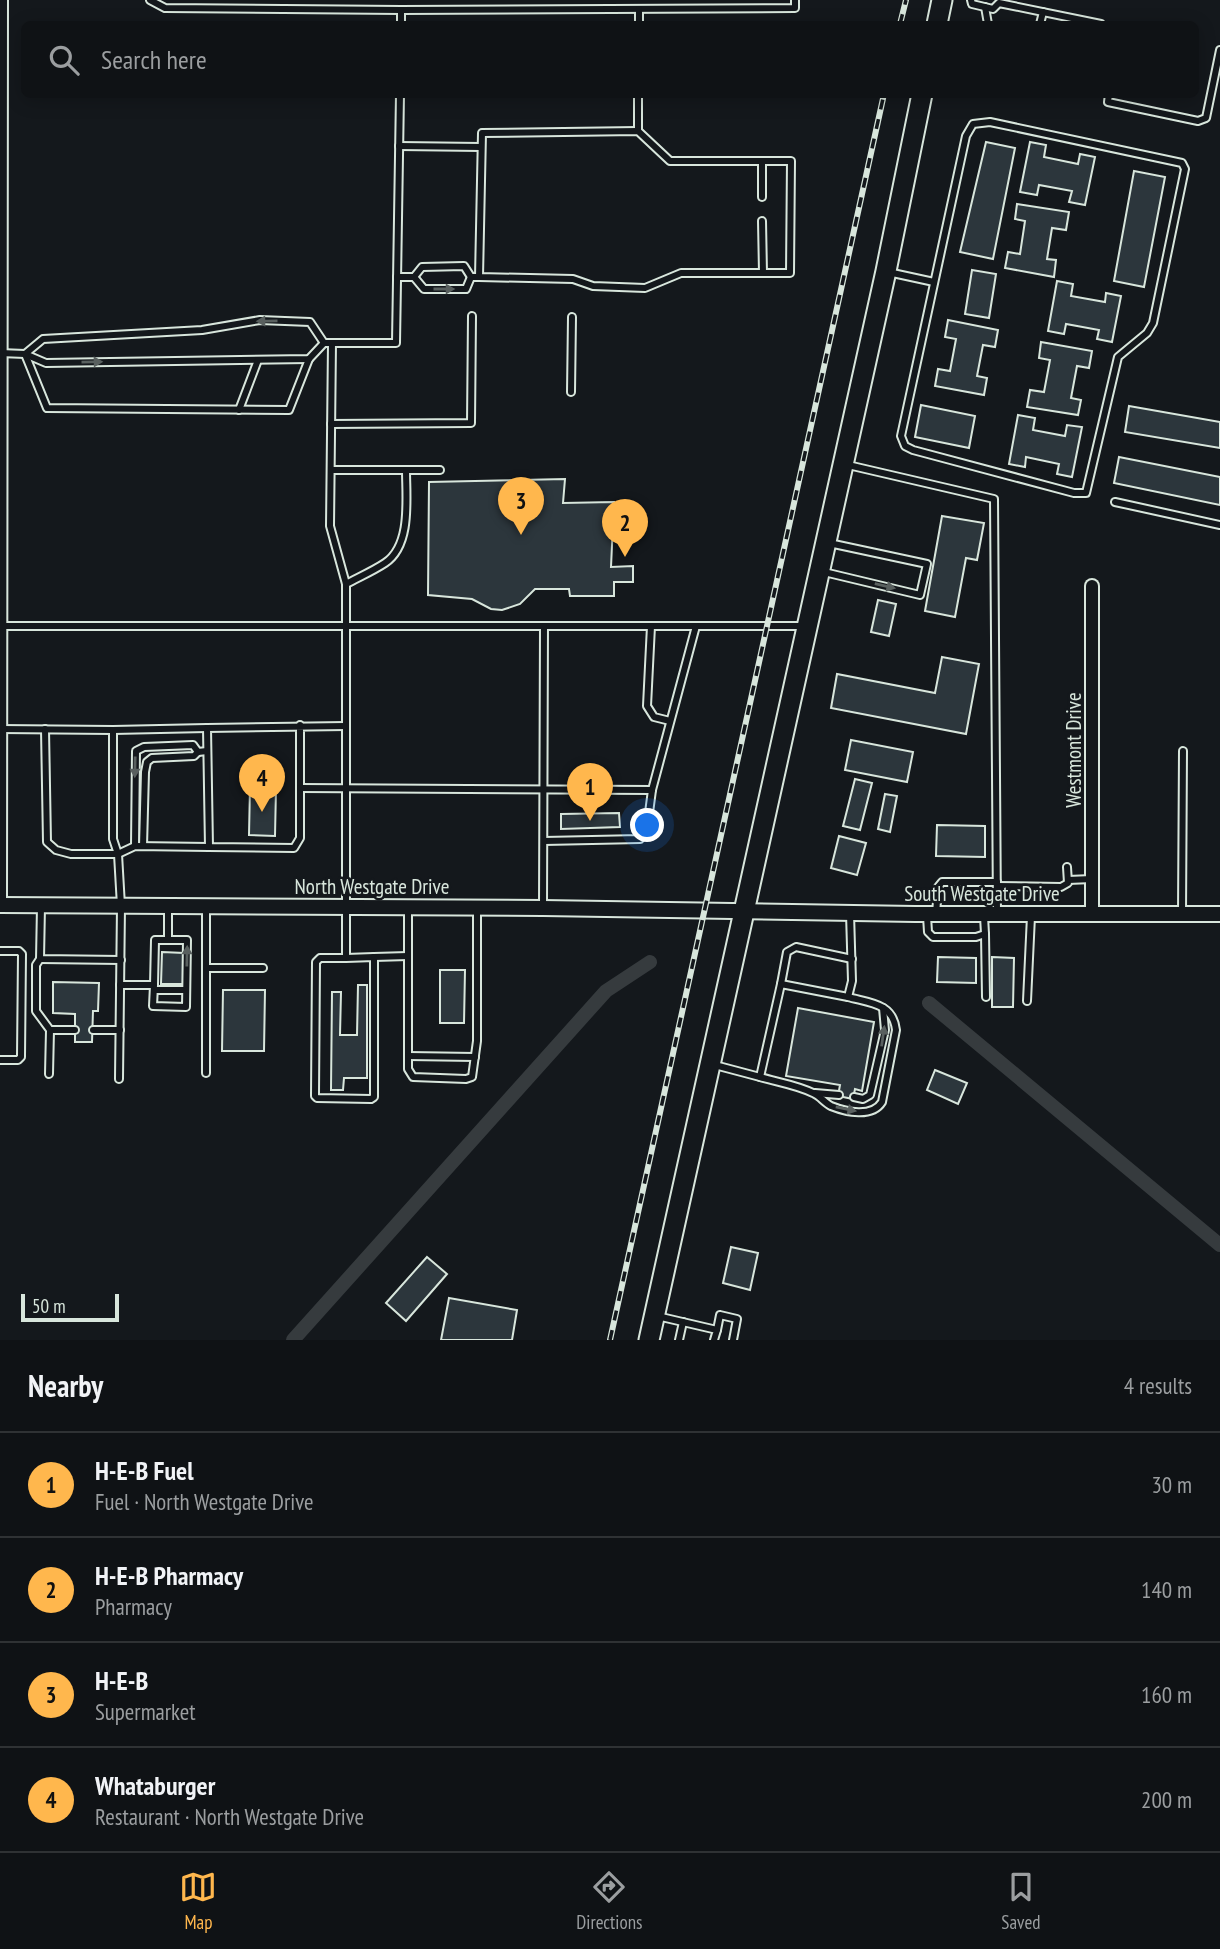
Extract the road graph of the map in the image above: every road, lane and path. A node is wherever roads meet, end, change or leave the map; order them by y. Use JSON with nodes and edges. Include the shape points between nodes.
{"nodes":[{"id":1,"x":1,"y":0,"type":"edge"},
{"id":2,"x":150,"y":0,"type":"edge"},
{"id":3,"x":795,"y":0,"type":"edge"},
{"id":4,"x":942,"y":0,"type":"edge"},
{"id":5,"x":971,"y":0,"type":"edge"},
{"id":6,"x":1001,"y":2,"type":"edge"},
{"id":7,"x":985,"y":7,"type":"junction"},
{"id":8,"x":639,"y":9,"type":"junction"},
{"id":9,"x":401,"y":10,"type":"junction"},
{"id":10,"x":1043,"y":12,"type":"junction"},
{"id":11,"x":401,"y":21,"type":"edge"},
{"id":12,"x":639,"y":21,"type":"edge"},
{"id":13,"x":938,"y":21,"type":"edge"},
{"id":14,"x":987,"y":21,"type":"edge"},
{"id":15,"x":1041,"y":21,"type":"edge"},
{"id":16,"x":1086,"y":21,"type":"edge"},
{"id":17,"x":1220,"y":50,"type":"edge"},
{"id":18,"x":400,"y":98,"type":"edge"},
{"id":19,"x":638,"y":98,"type":"edge"},
{"id":20,"x":921,"y":98,"type":"edge"},
{"id":21,"x":1108,"y":98,"type":"edge"},
{"id":22,"x":638,"y":131,"type":"junction"},
{"id":23,"x":399,"y":146,"type":"junction"},
{"id":24,"x":481,"y":147,"type":"junction"},
{"id":25,"x":762,"y":161,"type":"junction"},
{"id":26,"x":762,"y":197,"type":"dead end"},
{"id":27,"x":762,"y":221,"type":"dead end"},
{"id":28,"x":886,"y":271,"type":"junction"},
{"id":29,"x":763,"y":273,"type":"junction"},
{"id":30,"x":397,"y":277,"type":"junction"},
{"id":31,"x":414,"y":277,"type":"junction"},
{"id":32,"x":475,"y":277,"type":"junction"},
{"id":33,"x":934,"y":282,"type":"junction"},
{"id":34,"x":472,"y":316,"type":"dead end"},
{"id":35,"x":572,"y":317,"type":"dead end"},
{"id":36,"x":328,"y":343,"type":"junction"},
{"id":37,"x":0,"y":353,"type":"edge"},
{"id":38,"x":25,"y":354,"type":"junction"},
{"id":39,"x":309,"y":359,"type":"junction"},
{"id":40,"x":258,"y":360,"type":"junction"},
{"id":41,"x":571,"y":392,"type":"dead end"},
{"id":42,"x":239,"y":410,"type":"junction"},
{"id":43,"x":331,"y":424,"type":"junction"},
{"id":44,"x":843,"y":464,"type":"junction"},
{"id":45,"x":331,"y":470,"type":"junction"},
{"id":46,"x":406,"y":470,"type":"junction"},
{"id":47,"x":440,"y":470,"type":"dead end"},
{"id":48,"x":1115,"y":502,"type":"dead end"},
{"id":49,"x":1220,"y":525,"type":"edge"},
{"id":50,"x":825,"y":542,"type":"junction"},
{"id":51,"x":818,"y":571,"type":"junction"},
{"id":52,"x":346,"y":584,"type":"junction"},
{"id":53,"x":1092,"y":586,"type":"dead end"},
{"id":54,"x":1,"y":626,"type":"edge"},
{"id":55,"x":345,"y":626,"type":"junction"},
{"id":56,"x":544,"y":626,"type":"junction"},
{"id":57,"x":651,"y":626,"type":"junction"},
{"id":58,"x":696,"y":626,"type":"junction"},
{"id":59,"x":806,"y":626,"type":"junction"},
{"id":60,"x":0,"y":643,"type":"edge"},
{"id":61,"x":670,"y":721,"type":"junction"},
{"id":62,"x":300,"y":726,"type":"junction"},
{"id":63,"x":346,"y":726,"type":"junction"},
{"id":64,"x":207,"y":728,"type":"junction"},
{"id":65,"x":0,"y":729,"type":"edge"},
{"id":66,"x":45,"y":729,"type":"junction"},
{"id":67,"x":113,"y":730,"type":"junction"},
{"id":68,"x":207,"y":751,"type":"junction"},
{"id":69,"x":1182,"y":751,"type":"dead end"},
{"id":70,"x":198,"y":752,"type":"junction"},
{"id":71,"x":0,"y":762,"type":"edge"},
{"id":72,"x":300,"y":788,"type":"junction"},
{"id":73,"x":346,"y":789,"type":"junction"},
{"id":74,"x":543,"y":790,"type":"junction"},
{"id":75,"x":652,"y":790,"type":"junction"},
{"id":76,"x":544,"y":841,"type":"junction"},
{"id":77,"x":139,"y":846,"type":"junction"},
{"id":78,"x":209,"y":847,"type":"junction"},
{"id":79,"x":118,"y":853,"type":"junction"},
{"id":80,"x":1067,"y":867,"type":"dead end"},
{"id":81,"x":1092,"y":879,"type":"junction"},
{"id":82,"x":1068,"y":880,"type":"junction"},
{"id":83,"x":997,"y":884,"type":"junction"},
{"id":84,"x":0,"y":905,"type":"edge"},
{"id":85,"x":41,"y":906,"type":"junction"},
{"id":86,"x":121,"y":906,"type":"junction"},
{"id":87,"x":168,"y":906,"type":"junction"},
{"id":88,"x":205,"y":907,"type":"junction"},
{"id":89,"x":347,"y":907,"type":"junction"},
{"id":90,"x":408,"y":908,"type":"junction"},
{"id":91,"x":477,"y":908,"type":"junction"},
{"id":92,"x":543,"y":908,"type":"junction"},
{"id":93,"x":743,"y":912,"type":"junction"},
{"id":94,"x":850,"y":913,"type":"junction"},
{"id":95,"x":931,"y":914,"type":"junction"},
{"id":96,"x":990,"y":914,"type":"junction"},
{"id":97,"x":1031,"y":914,"type":"junction"},
{"id":98,"x":1092,"y":914,"type":"junction"},
{"id":99,"x":1182,"y":914,"type":"junction"},
{"id":100,"x":1220,"y":914,"type":"edge"},
{"id":101,"x":0,"y":919,"type":"edge"},
{"id":102,"x":985,"y":934,"type":"junction"},
{"id":103,"x":168,"y":940,"type":"junction"},
{"id":104,"x":0,"y":951,"type":"edge"},
{"id":105,"x":408,"y":956,"type":"junction"},
{"id":106,"x":374,"y":957,"type":"junction"},
{"id":107,"x":346,"y":958,"type":"junction"},
{"id":108,"x":40,"y":959,"type":"junction"},
{"id":109,"x":852,"y":959,"type":"junction"},
{"id":110,"x":121,"y":960,"type":"junction"},
{"id":111,"x":206,"y":968,"type":"junction"},
{"id":112,"x":263,"y":968,"type":"dead end"},
{"id":113,"x":781,"y":984,"type":"junction"},
{"id":114,"x":120,"y":985,"type":"junction"},
{"id":115,"x":154,"y":987,"type":"junction"},
{"id":116,"x":186,"y":990,"type":"junction"},
{"id":117,"x":848,"y":997,"type":"junction"},
{"id":118,"x":986,"y":997,"type":"dead end"},
{"id":119,"x":1027,"y":1001,"type":"dead end"},
{"id":120,"x":883,"y":1007,"type":"junction"},
{"id":121,"x":50,"y":1030,"type":"junction"},
{"id":122,"x":75,"y":1030,"type":"dead end"},
{"id":123,"x":93,"y":1030,"type":"dead end"},
{"id":124,"x":120,"y":1030,"type":"junction"},
{"id":125,"x":408,"y":1056,"type":"junction"},
{"id":126,"x":475,"y":1057,"type":"junction"},
{"id":127,"x":0,"y":1060,"type":"edge"},
{"id":128,"x":710,"y":1064,"type":"junction"},
{"id":129,"x":206,"y":1073,"type":"dead end"},
{"id":130,"x":49,"y":1074,"type":"dead end"},
{"id":131,"x":760,"y":1077,"type":"junction"},
{"id":132,"x":119,"y":1079,"type":"dead end"},
{"id":133,"x":815,"y":1093,"type":"junction"},
{"id":134,"x":839,"y":1095,"type":"dead end"},
{"id":135,"x":854,"y":1097,"type":"dead end"},
{"id":136,"x":655,"y":1316,"type":"junction"},
{"id":137,"x":683,"y":1322,"type":"junction"},
{"id":138,"x":717,"y":1330,"type":"junction"},
{"id":139,"x":649,"y":1340,"type":"edge"},
{"id":140,"x":679,"y":1340,"type":"edge"},
{"id":141,"x":714,"y":1340,"type":"edge"},
{"id":142,"x":733,"y":1340,"type":"edge"}],
"edges":[{"from":1,"to":37,"type":"street"},
{"from":2,"to":9,"type":"lane","via":[[165,8]]},
{"from":3,"to":8,"type":"lane","via":[[795,8]]},
{"from":4,"to":13,"type":"main road"},
{"from":5,"to":7,"type":"lane"},
{"from":6,"to":7,"type":"lane","via":[[993,9]]},
{"from":6,"to":10,"type":"lane"},
{"from":7,"to":14,"type":"lane"},
{"from":8,"to":9,"type":"lane"},
{"from":8,"to":12,"type":"lane"},
{"from":9,"to":11,"type":"lane"},
{"from":10,"to":15,"type":"lane"},
{"from":10,"to":16,"type":"lane"},
{"from":17,"to":21,"type":"lane","via":[[1202,120],[1108,102]]},
{"from":18,"to":23,"type":"lane"},
{"from":19,"to":22,"type":"lane"},
{"from":20,"to":28,"type":"main road"},
{"from":22,"to":24,"type":"lane","via":[[482,133]]},
{"from":22,"to":25,"type":"lane","via":[[670,161]]},
{"from":23,"to":24,"type":"lane"},
{"from":23,"to":30,"type":"lane"},
{"from":24,"to":32,"type":"lane"},
{"from":25,"to":26,"type":"lane"},
{"from":25,"to":29,"type":"lane","via":[[791,161],[790,273]]},
{"from":27,"to":29,"type":"lane"},
{"from":28,"to":33,"type":"lane"},
{"from":28,"to":44,"type":"main road"},
{"from":29,"to":32,"type":"lane","via":[[681,273],[645,288],[593,286],[573,279]]},
{"from":30,"to":31,"type":"lane"},
{"from":30,"to":36,"type":"lane","via":[[396,343]]},
{"from":31,"to":32,"type":"lane","via":[[422,267],[464,266]]},
{"from":31,"to":32,"type":"lane","one_way":true,"via":[[424,289],[467,289]]},
{"from":33,"to":33,"type":"lane","via":[[966,136],[973,124],[1002,124],[1182,163],[1185,169],[1153,323],[1118,357],[1086,493],[905,446],[901,436]]},
{"from":34,"to":43,"type":"lane","via":[[471,424]]},
{"from":35,"to":41,"type":"lane"},
{"from":36,"to":38,"type":"lane","one_way":true,"via":[[310,322],[260,320],[202,330],[43,339]]},
{"from":36,"to":39,"type":"lane"},
{"from":36,"to":43,"type":"lane"},
{"from":37,"to":38,"type":"lane"},
{"from":37,"to":54,"type":"street"},
{"from":38,"to":40,"type":"lane","one_way":true,"via":[[46,362]]},
{"from":38,"to":42,"type":"lane","via":[[47,408]]},
{"from":39,"to":40,"type":"lane"},
{"from":39,"to":42,"type":"lane","via":[[289,410]]},
{"from":40,"to":42,"type":"lane"},
{"from":43,"to":45,"type":"lane"},
{"from":44,"to":50,"type":"main road"},
{"from":44,"to":83,"type":"lane","via":[[994,499]]},
{"from":45,"to":46,"type":"lane"},
{"from":45,"to":52,"type":"lane","via":[[330,526]]},
{"from":46,"to":47,"type":"lane"},
{"from":46,"to":52,"type":"lane","via":[[401,542],[388,562]]},
{"from":48,"to":49,"type":"lane"},
{"from":50,"to":51,"type":"main road"},
{"from":51,"to":50,"type":"lane","one_way":true,"via":[[920,594],[927,564]]},
{"from":51,"to":59,"type":"main road"},
{"from":52,"to":55,"type":"lane"},
{"from":53,"to":81,"type":"street","name":"Westmont Drive"},
{"from":54,"to":55,"type":"lane"},
{"from":54,"to":60,"type":"street"},
{"from":55,"to":56,"type":"lane"},
{"from":55,"to":63,"type":"lane"},
{"from":56,"to":57,"type":"lane"},
{"from":56,"to":74,"type":"lane"},
{"from":57,"to":58,"type":"lane"},
{"from":57,"to":61,"type":"lane","via":[[647,706],[654,717]]},
{"from":58,"to":59,"type":"lane"},
{"from":58,"to":61,"type":"lane"},
{"from":59,"to":93,"type":"main road"},
{"from":60,"to":65,"type":"street"},
{"from":61,"to":75,"type":"lane"},
{"from":62,"to":63,"type":"lane"},
{"from":62,"to":64,"type":"lane"},
{"from":62,"to":72,"type":"lane"},
{"from":63,"to":73,"type":"lane"},
{"from":64,"to":67,"type":"lane"},
{"from":64,"to":68,"type":"lane"},
{"from":65,"to":66,"type":"lane"},
{"from":65,"to":71,"type":"street"},
{"from":66,"to":67,"type":"lane"},
{"from":66,"to":79,"type":"lane","via":[[47,842],[63,853]]},
{"from":67,"to":79,"type":"lane","via":[[113,839]]},
{"from":68,"to":70,"type":"lane"},
{"from":68,"to":78,"type":"lane"},
{"from":69,"to":99,"type":"lane"},
{"from":70,"to":77,"type":"lane","via":[[147,762]]},
{"from":70,"to":77,"type":"lane","one_way":true,"via":[[193,745],[136,751]]},
{"from":71,"to":84,"type":"street"},
{"from":72,"to":73,"type":"lane"},
{"from":72,"to":78,"type":"lane","via":[[300,838],[294,848]]},
{"from":73,"to":74,"type":"lane"},
{"from":73,"to":89,"type":"lane"},
{"from":74,"to":75,"type":"lane"},
{"from":74,"to":76,"type":"lane"},
{"from":75,"to":76,"type":"lane","via":[[647,828],[640,839]]},
{"from":76,"to":92,"type":"lane"},
{"from":77,"to":78,"type":"lane"},
{"from":77,"to":79,"type":"lane"},
{"from":79,"to":86,"type":"lane"},
{"from":80,"to":82,"type":"lane"},
{"from":81,"to":82,"type":"lane"},
{"from":81,"to":98,"type":"street","name":"Westmont Drive"},
{"from":82,"to":83,"type":"lane","via":[[1061,887]]},
{"from":83,"to":95,"type":"lane","via":[[942,882]]},
{"from":83,"to":96,"type":"lane"},
{"from":84,"to":85,"type":"street","name":"North Westgate Drive"},
{"from":84,"to":101,"type":"lane"},
{"from":85,"to":86,"type":"street","name":"North Westgate Drive"},
{"from":85,"to":108,"type":"lane"},
{"from":86,"to":87,"type":"street","name":"North Westgate Drive"},
{"from":86,"to":110,"type":"lane"},
{"from":87,"to":88,"type":"street","name":"North Westgate Drive"},
{"from":87,"to":103,"type":"lane"},
{"from":88,"to":89,"type":"street","name":"North Westgate Drive"},
{"from":88,"to":111,"type":"lane"},
{"from":89,"to":90,"type":"street","name":"North Westgate Drive"},
{"from":89,"to":107,"type":"lane"},
{"from":90,"to":91,"type":"street","name":"North Westgate Drive"},
{"from":90,"to":105,"type":"lane"},
{"from":91,"to":92,"type":"street","name":"North Westgate Drive"},
{"from":91,"to":126,"type":"lane"},
{"from":92,"to":93,"type":"street","name":"North Westgate Drive"},
{"from":93,"to":94,"type":"street","name":"South Westgate Drive"},
{"from":93,"to":128,"type":"main road"},
{"from":94,"to":95,"type":"street","name":"South Westgate Drive"},
{"from":94,"to":109,"type":"lane"},
{"from":95,"to":96,"type":"street","name":"South Westgate Drive"},
{"from":95,"to":102,"type":"lane","via":[[928,932],[933,937]]},
{"from":96,"to":97,"type":"street","name":"South Westgate Drive"},
{"from":96,"to":102,"type":"lane"},
{"from":97,"to":98,"type":"street","name":"South Westgate Drive"},
{"from":97,"to":119,"type":"lane"},
{"from":98,"to":99,"type":"street","name":"South Westgate Drive"},
{"from":99,"to":100,"type":"street","name":"South Westgate Drive"},
{"from":102,"to":118,"type":"lane"},
{"from":103,"to":115,"type":"lane","via":[[155,940]]},
{"from":116,"to":103,"type":"lane","one_way":true,"via":[[187,940]]},
{"from":104,"to":127,"type":"lane","via":[[19,951],[22,967],[21,1057]]},
{"from":105,"to":106,"type":"lane"},
{"from":105,"to":125,"type":"lane"},
{"from":106,"to":107,"type":"lane"},
{"from":106,"to":107,"type":"lane","via":[[374,1097],[317,1098],[316,962]]},
{"from":108,"to":110,"type":"lane"},
{"from":108,"to":121,"type":"lane","via":[[36,965],[36,1011]]},
{"from":109,"to":113,"type":"lane","via":[[796,947],[787,952]]},
{"from":109,"to":117,"type":"lane"},
{"from":110,"to":114,"type":"lane"},
{"from":111,"to":112,"type":"lane"},
{"from":111,"to":129,"type":"lane"},
{"from":113,"to":117,"type":"lane"},
{"from":113,"to":131,"type":"lane"},
{"from":114,"to":115,"type":"lane"},
{"from":114,"to":124,"type":"lane"},
{"from":115,"to":116,"type":"lane"},
{"from":115,"to":116,"type":"lane","via":[[153,1006],[186,1007]]},
{"from":117,"to":120,"type":"lane"},
{"from":133,"to":120,"type":"lane","one_way":true,"via":[[830,1106],[861,1112],[878,1108],[896,1030],[895,1018]]},
{"from":135,"to":120,"type":"lane","one_way":true,"via":[[870,1095],[885,1030]]},
{"from":121,"to":122,"type":"lane"},
{"from":121,"to":130,"type":"lane"},
{"from":123,"to":124,"type":"lane"},
{"from":124,"to":132,"type":"lane"},
{"from":125,"to":126,"type":"lane"},
{"from":125,"to":126,"type":"lane","via":[[413,1077],[466,1079],[472,1077]]},
{"from":128,"to":131,"type":"lane"},
{"from":128,"to":136,"type":"main road"},
{"from":131,"to":133,"type":"lane"},
{"from":133,"to":134,"type":"lane"},
{"from":136,"to":137,"type":"lane"},
{"from":136,"to":139,"type":"main road"},
{"from":137,"to":138,"type":"lane"},
{"from":137,"to":140,"type":"lane"},
{"from":138,"to":141,"type":"lane"},
{"from":138,"to":142,"type":"lane","via":[[720,1315],[737,1319]]}]}
